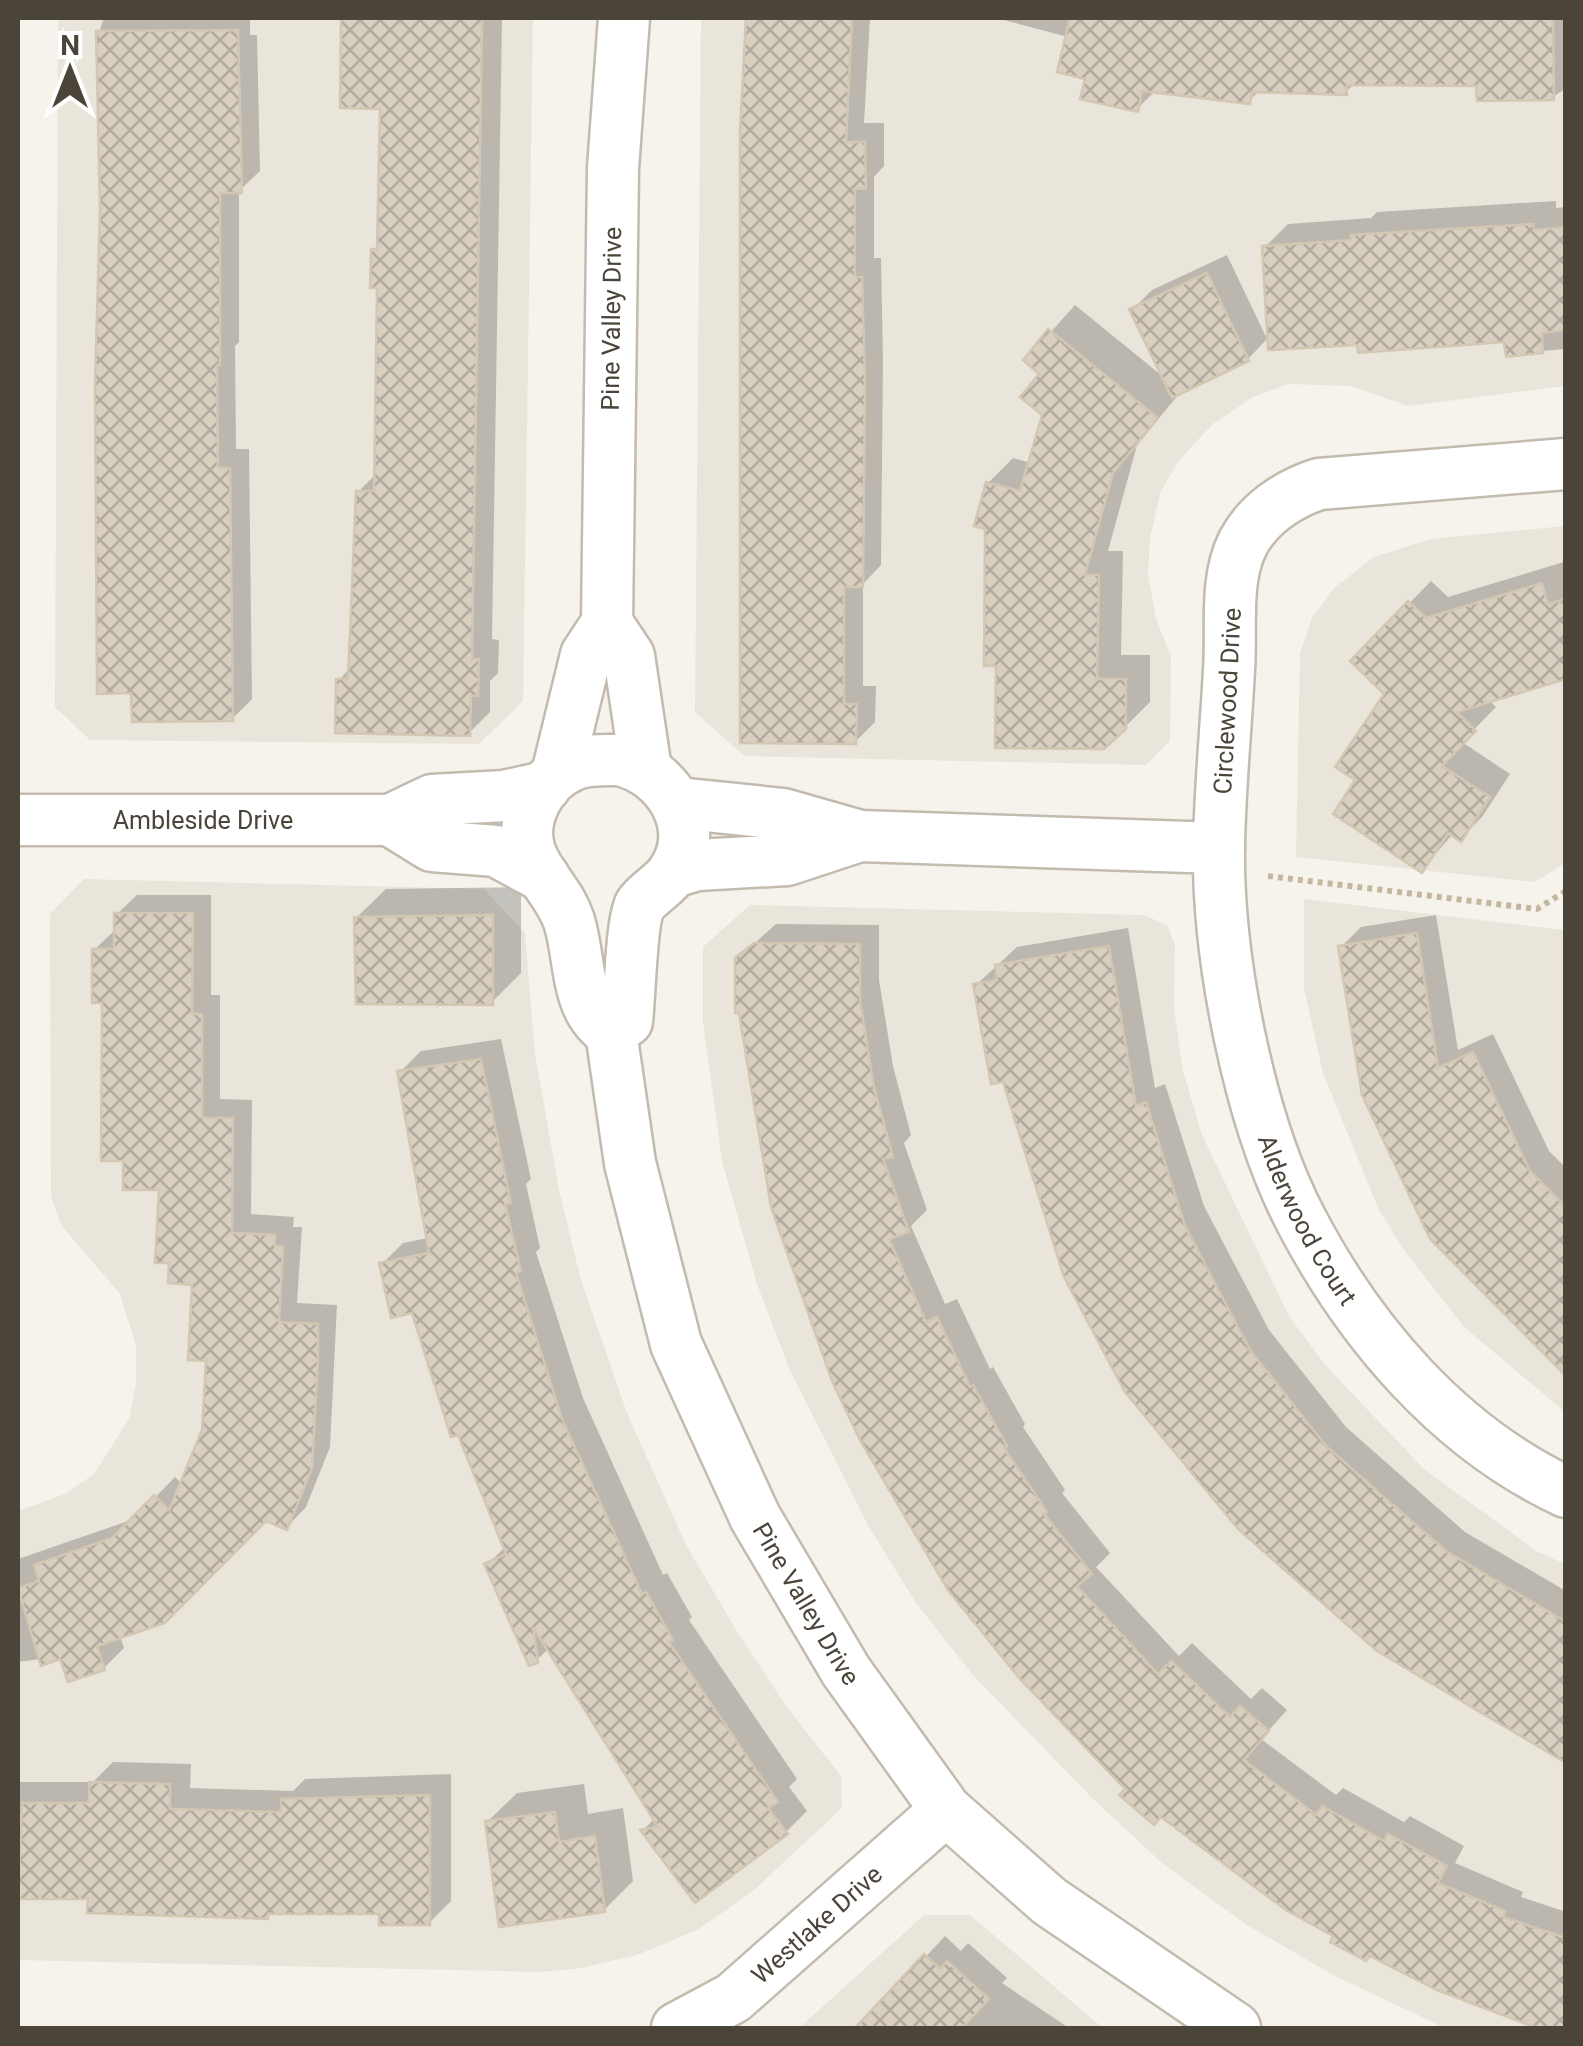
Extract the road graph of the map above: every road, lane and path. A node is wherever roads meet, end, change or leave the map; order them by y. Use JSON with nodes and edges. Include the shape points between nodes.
{"nodes":[{"id":1,"x":624,"y":18,"type":"edge"},
{"id":2,"x":1566,"y":464,"type":"edge"},
{"id":3,"x":607,"y":622,"type":"junction"},
{"id":4,"x":551,"y":780,"type":"junction"},
{"id":5,"x":662,"y":786,"type":"junction"},
{"id":6,"x":18,"y":820,"type":"edge"},
{"id":7,"x":390,"y":820,"type":"junction"},
{"id":8,"x":860,"y":836,"type":"junction"},
{"id":9,"x":1219,"y":848,"type":"junction"},
{"id":10,"x":1262,"y":876,"type":"dead end"},
{"id":11,"x":552,"y":886,"type":"junction"},
{"id":12,"x":657,"y":888,"type":"junction"},
{"id":13,"x":1566,"y":891,"type":"edge"},
{"id":14,"x":611,"y":1032,"type":"junction"},
{"id":15,"x":1566,"y":1492,"type":"edge"},
{"id":16,"x":946,"y":1810,"type":"junction"},
{"id":17,"x":677,"y":2028,"type":"edge"},
{"id":18,"x":1235,"y":2028,"type":"edge"}],
"edges":[{"from":1,"to":3,"type":"street","name":"Pine Valley Drive","via":[[613,168]]},
{"from":2,"to":9,"type":"street","name":"Circlewood Drive","via":[[1319,484],[1265,514],[1244,540],[1232,583]]},
{"from":3,"to":4,"type":"street","name":"Pine Valley Drive","via":[[586,655]]},
{"from":3,"to":5,"type":"street","name":"Pine Valley Drive","via":[[628,656]]},
{"from":4,"to":5,"type":"street","via":[[594,760],[619,760]]},
{"from":4,"to":7,"type":"street","name":"Ambleside Drive","via":[[504,796],[432,800]]},
{"from":4,"to":11,"type":"street","name":"Pine Valley Drive","via":[[527,829],[532,860]]},
{"from":5,"to":8,"type":"street"},
{"from":5,"to":12,"type":"street","name":"Pine Valley Drive","via":[[684,840]]},
{"from":6,"to":7,"type":"street","name":"Ambleside Drive"},
{"from":7,"to":11,"type":"street","via":[[432,846],[496,851]]},
{"from":8,"to":9,"type":"street"},
{"from":8,"to":12,"type":"street","via":[[787,860],[697,864]]},
{"from":9,"to":15,"type":"street","name":"Alderwood Court","via":[[1230,973],[1250,1073],[1273,1158],[1300,1220],[1352,1307],[1409,1374],[1464,1430]]},
{"from":10,"to":13,"type":"path","via":[[1538,910]]},
{"from":11,"to":12,"type":"street","via":[[602,912]]},
{"from":11,"to":14,"type":"street","name":"Pine Valley Drive","via":[[574,938],[588,1009]]},
{"from":12,"to":14,"type":"street","name":"Pine Valley Drive","via":[[627,1021]]},
{"from":14,"to":16,"type":"street","name":"Pine Valley Drive","via":[[630,1163],[676,1344],[766,1534],[846,1671]]},
{"from":16,"to":17,"type":"street","name":"Westlake Drive","via":[[733,1998]]},
{"from":16,"to":18,"type":"street","name":"Pine Valley Drive","via":[[1048,1901]]}]}
